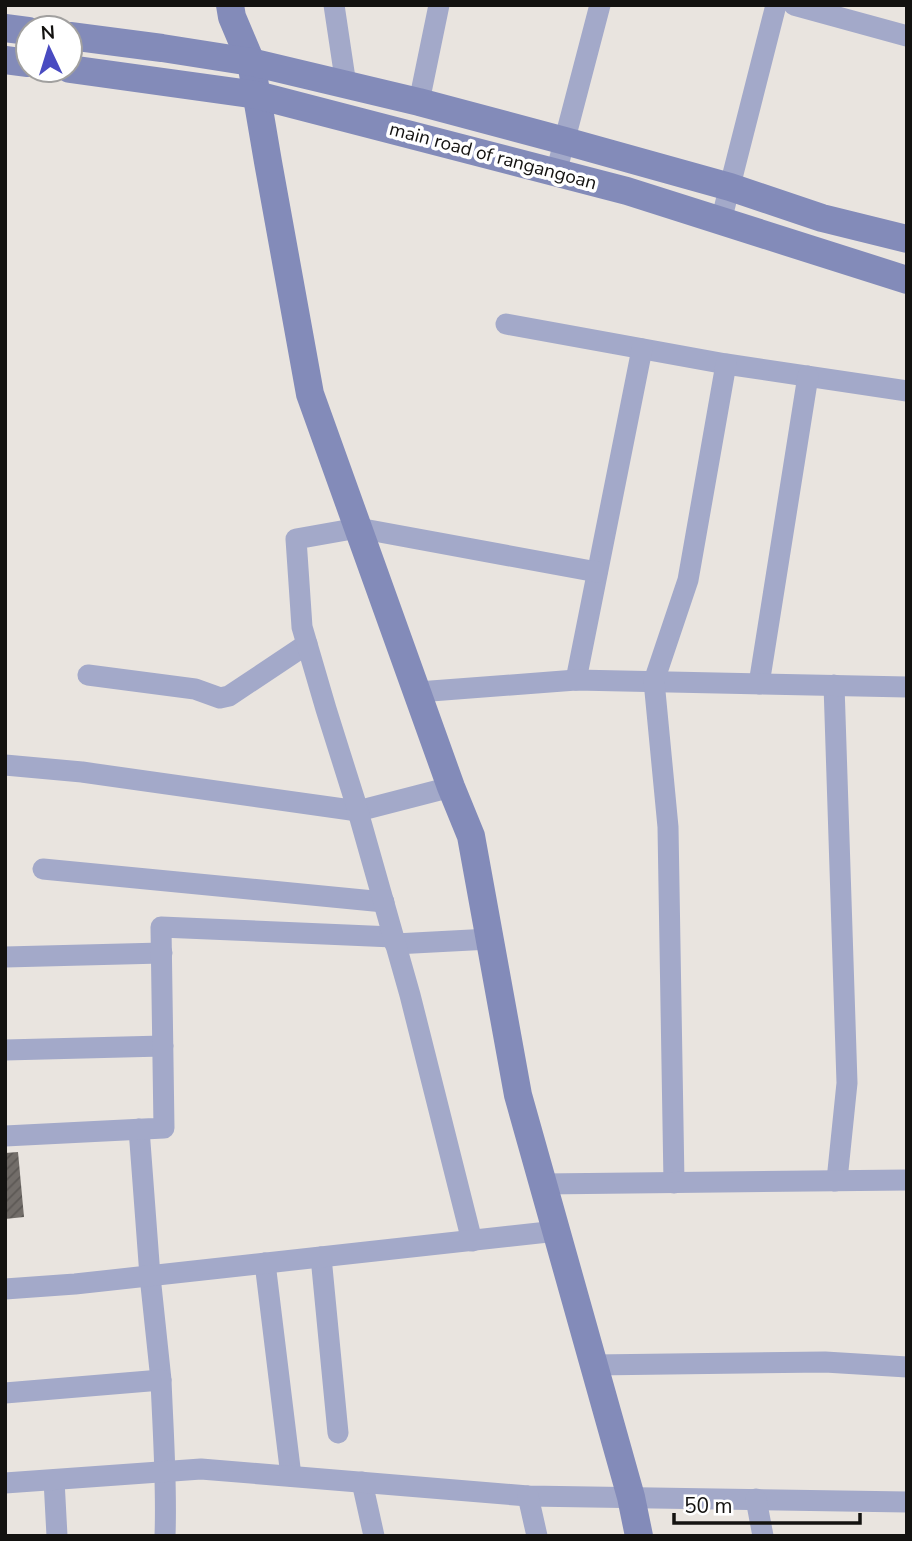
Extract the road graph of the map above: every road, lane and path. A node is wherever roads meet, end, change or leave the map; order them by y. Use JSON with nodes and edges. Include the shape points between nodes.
{"nodes":[{"id":1,"x":230,"y":5,"type":"edge"},
{"id":2,"x":334,"y":5,"type":"edge"},
{"id":3,"x":439,"y":5,"type":"edge"},
{"id":4,"x":600,"y":5,"type":"edge"},
{"id":5,"x":776,"y":5,"type":"edge"},
{"id":6,"x":794,"y":5,"type":"edge"},
{"id":7,"x":907,"y":36,"type":"edge"},
{"id":8,"x":84,"y":38,"type":"edge"},
{"id":9,"x":251,"y":62,"type":"junction"},
{"id":10,"x":84,"y":71,"type":"edge"},
{"id":11,"x":346,"y":85,"type":"junction"},
{"id":12,"x":257,"y":95,"type":"junction"},
{"id":13,"x":419,"y":102,"type":"junction"},
{"id":14,"x":339,"y":117,"type":"junction"},
{"id":15,"x":412,"y":135,"type":"junction"},
{"id":16,"x":565,"y":141,"type":"junction"},
{"id":17,"x":556,"y":173,"type":"junction"},
{"id":18,"x":730,"y":187,"type":"junction"},
{"id":19,"x":721,"y":221,"type":"junction"},
{"id":20,"x":907,"y":239,"type":"edge"},
{"id":21,"x":907,"y":280,"type":"edge"},
{"id":22,"x":506,"y":324,"type":"dead end"},
{"id":23,"x":642,"y":349,"type":"junction"},
{"id":24,"x":726,"y":364,"type":"junction"},
{"id":25,"x":808,"y":376,"type":"junction"},
{"id":26,"x":907,"y":391,"type":"edge"},
{"id":27,"x":358,"y":528,"type":"junction"},
{"id":28,"x":597,"y":572,"type":"junction"},
{"id":29,"x":307,"y":644,"type":"junction"},
{"id":30,"x":88,"y":675,"type":"dead end"},
{"id":31,"x":576,"y":680,"type":"junction"},
{"id":32,"x":654,"y":681,"type":"junction"},
{"id":33,"x":759,"y":684,"type":"junction"},
{"id":34,"x":834,"y":685,"type":"junction"},
{"id":35,"x":907,"y":687,"type":"edge"},
{"id":36,"x":418,"y":692,"type":"junction"},
{"id":37,"x":5,"y":765,"type":"edge"},
{"id":38,"x":451,"y":787,"type":"junction"},
{"id":39,"x":358,"y":811,"type":"junction"},
{"id":40,"x":43,"y":869,"type":"dead end"},
{"id":41,"x":384,"y":902,"type":"junction"},
{"id":42,"x":490,"y":939,"type":"junction"},
{"id":43,"x":394,"y":941,"type":"junction"},
{"id":44,"x":162,"y":953,"type":"junction"},
{"id":45,"x":5,"y":957,"type":"edge"},
{"id":46,"x":163,"y":1046,"type":"junction"},
{"id":47,"x":5,"y":1050,"type":"edge"},
{"id":48,"x":139,"y":1129,"type":"junction"},
{"id":49,"x":5,"y":1136,"type":"edge"},
{"id":50,"x":907,"y":1180,"type":"edge"},
{"id":51,"x":835,"y":1181,"type":"junction"},
{"id":52,"x":674,"y":1183,"type":"junction"},
{"id":53,"x":543,"y":1184,"type":"junction"},
{"id":54,"x":557,"y":1231,"type":"junction"},
{"id":55,"x":472,"y":1241,"type":"junction"},
{"id":56,"x":321,"y":1257,"type":"junction"},
{"id":57,"x":265,"y":1263,"type":"junction"},
{"id":58,"x":150,"y":1276,"type":"junction"},
{"id":59,"x":5,"y":1289,"type":"edge"},
{"id":60,"x":594,"y":1365,"type":"junction"},
{"id":61,"x":907,"y":1367,"type":"edge"},
{"id":62,"x":161,"y":1380,"type":"junction"},
{"id":63,"x":5,"y":1393,"type":"edge"},
{"id":64,"x":338,"y":1433,"type":"dead end"},
{"id":65,"x":164,"y":1471,"type":"junction"},
{"id":66,"x":291,"y":1476,"type":"junction"},
{"id":67,"x":54,"y":1480,"type":"junction"},
{"id":68,"x":362,"y":1482,"type":"junction"},
{"id":69,"x":5,"y":1483,"type":"edge"},
{"id":70,"x":528,"y":1496,"type":"junction"},
{"id":71,"x":631,"y":1497,"type":"junction"},
{"id":72,"x":756,"y":1499,"type":"junction"},
{"id":73,"x":907,"y":1502,"type":"edge"},
{"id":74,"x":57,"y":1536,"type":"edge"},
{"id":75,"x":165,"y":1536,"type":"edge"},
{"id":76,"x":374,"y":1536,"type":"edge"},
{"id":77,"x":537,"y":1536,"type":"edge"},
{"id":78,"x":639,"y":1536,"type":"edge"},
{"id":79,"x":763,"y":1536,"type":"edge"}],
"edges":[{"from":1,"to":9,"type":"street"},
{"from":2,"to":11,"type":"street"},
{"from":3,"to":13,"type":"street"},
{"from":4,"to":16,"type":"street"},
{"from":5,"to":18,"type":"street"},
{"from":6,"to":7,"type":"street"},
{"from":8,"to":9,"type":"street","name":"main road of rangangoan"},
{"from":9,"to":11,"type":"street","name":"main road of rangangoan"},
{"from":9,"to":12,"type":"street"},
{"from":10,"to":12,"type":"street","name":"main road of rangangoan"},
{"from":11,"to":13,"type":"street","name":"main road of rangangoan"},
{"from":11,"to":14,"type":"street"},
{"from":12,"to":14,"type":"street","name":"main road of rangangoan"},
{"from":12,"to":27,"type":"street","via":[[310,394]]},
{"from":13,"to":15,"type":"street"},
{"from":13,"to":16,"type":"street","name":"main road of rangangoan"},
{"from":14,"to":15,"type":"street","name":"main road of rangangoan"},
{"from":15,"to":17,"type":"street","name":"main road of rangangoan"},
{"from":16,"to":17,"type":"street"},
{"from":16,"to":18,"type":"street","name":"main road of rangangoan"},
{"from":17,"to":19,"type":"street","name":"main road of rangangoan"},
{"from":18,"to":19,"type":"street"},
{"from":18,"to":20,"type":"street","name":"main road of rangangoan","via":[[822,218]]},
{"from":19,"to":21,"type":"street","name":"main road of rangangoan"},
{"from":22,"to":23,"type":"street"},
{"from":23,"to":24,"type":"street"},
{"from":23,"to":28,"type":"street"},
{"from":24,"to":25,"type":"street"},
{"from":24,"to":32,"type":"street","via":[[688,580]]},
{"from":25,"to":26,"type":"street"},
{"from":25,"to":33,"type":"street"},
{"from":27,"to":28,"type":"street"},
{"from":27,"to":29,"type":"street","via":[[296,539]]},
{"from":27,"to":36,"type":"street"},
{"from":28,"to":31,"type":"street"},
{"from":29,"to":30,"type":"street","via":[[220,698],[195,689]]},
{"from":29,"to":39,"type":"street"},
{"from":31,"to":32,"type":"street"},
{"from":31,"to":36,"type":"street"},
{"from":32,"to":33,"type":"street"},
{"from":32,"to":52,"type":"street","via":[[668,827]]},
{"from":33,"to":34,"type":"street"},
{"from":34,"to":35,"type":"street"},
{"from":34,"to":51,"type":"street","via":[[847,1083]]},
{"from":36,"to":38,"type":"street"},
{"from":37,"to":39,"type":"street"},
{"from":38,"to":39,"type":"street"},
{"from":38,"to":42,"type":"street","via":[[471,836]]},
{"from":39,"to":41,"type":"street"},
{"from":40,"to":41,"type":"street"},
{"from":41,"to":43,"type":"street"},
{"from":42,"to":43,"type":"street"},
{"from":42,"to":53,"type":"street","via":[[518,1095]]},
{"from":43,"to":44,"type":"street","via":[[161,927]]},
{"from":43,"to":55,"type":"street"},
{"from":44,"to":45,"type":"street"},
{"from":44,"to":46,"type":"street"},
{"from":46,"to":47,"type":"street"},
{"from":46,"to":48,"type":"street","via":[[164,1128]]},
{"from":48,"to":49,"type":"street"},
{"from":48,"to":58,"type":"street"},
{"from":50,"to":51,"type":"street"},
{"from":51,"to":52,"type":"street"},
{"from":52,"to":53,"type":"street"},
{"from":53,"to":54,"type":"street"},
{"from":54,"to":55,"type":"street"},
{"from":54,"to":60,"type":"street"},
{"from":55,"to":56,"type":"street"},
{"from":56,"to":57,"type":"street"},
{"from":56,"to":64,"type":"street"},
{"from":57,"to":58,"type":"street"},
{"from":57,"to":66,"type":"street"},
{"from":58,"to":59,"type":"street"},
{"from":58,"to":62,"type":"street"},
{"from":60,"to":61,"type":"street","via":[[825,1362]]},
{"from":60,"to":71,"type":"street"},
{"from":62,"to":63,"type":"street"},
{"from":62,"to":65,"type":"street"},
{"from":65,"to":66,"type":"street"},
{"from":65,"to":67,"type":"street"},
{"from":65,"to":75,"type":"street"},
{"from":66,"to":68,"type":"street"},
{"from":67,"to":69,"type":"street"},
{"from":67,"to":74,"type":"street"},
{"from":68,"to":70,"type":"street"},
{"from":68,"to":76,"type":"street"},
{"from":70,"to":71,"type":"street"},
{"from":70,"to":77,"type":"street"},
{"from":71,"to":72,"type":"street"},
{"from":71,"to":78,"type":"street"},
{"from":72,"to":73,"type":"street"},
{"from":72,"to":79,"type":"street"}]}
